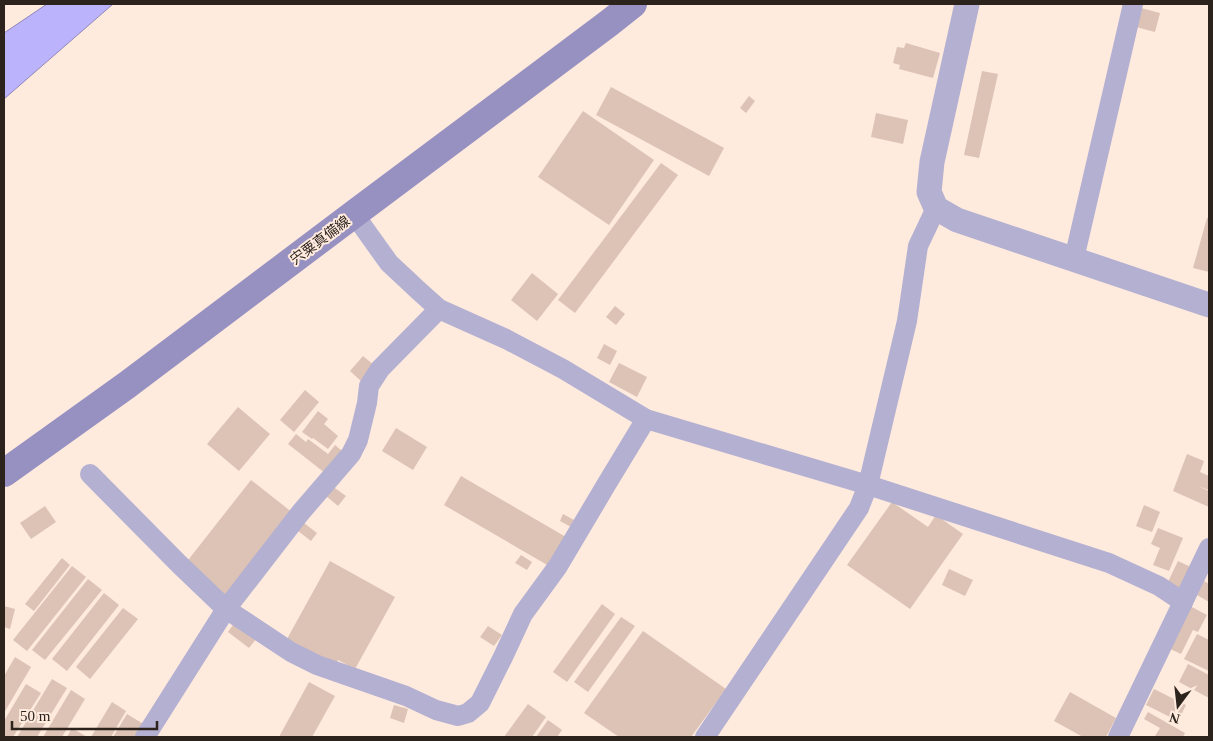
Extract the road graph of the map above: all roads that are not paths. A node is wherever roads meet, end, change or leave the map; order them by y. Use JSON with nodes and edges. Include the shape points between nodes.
{"nodes":[{"id":1,"x":633,"y":4,"type":"edge"},
{"id":2,"x":967,"y":4,"type":"edge"},
{"id":3,"x":1133,"y":4,"type":"edge"},
{"id":4,"x":936,"y":208,"type":"junction"},
{"id":5,"x":354,"y":214,"type":"junction"},
{"id":6,"x":1074,"y":259,"type":"junction"},
{"id":7,"x":1209,"y":305,"type":"edge"},
{"id":8,"x":439,"y":309,"type":"junction"},
{"id":9,"x":646,"y":419,"type":"junction"},
{"id":10,"x":4,"y":473,"type":"edge"},
{"id":11,"x":90,"y":474,"type":"dead end"},
{"id":12,"x":868,"y":485,"type":"junction"},
{"id":13,"x":1209,"y":548,"type":"edge"},
{"id":14,"x":1183,"y":602,"type":"junction"},
{"id":15,"x":226,"y":609,"type":"junction"},
{"id":16,"x":145,"y":737,"type":"edge"},
{"id":17,"x":705,"y":737,"type":"edge"},
{"id":18,"x":1118,"y":737,"type":"edge"}],
"edges":[{"from":1,"to":5,"type":"main road","name":"宍粟真備線"},
{"from":2,"to":4,"type":"street","via":[[932,162],[928,192]]},
{"from":3,"to":6,"type":"street"},
{"from":4,"to":6,"type":"street","via":[[958,220]]},
{"from":4,"to":12,"type":"street","via":[[918,246],[907,321]]},
{"from":5,"to":8,"type":"street","via":[[389,263]]},
{"from":5,"to":10,"type":"main road","name":"宍粟真備線","via":[[127,386]]},
{"from":6,"to":7,"type":"street"},
{"from":8,"to":9,"type":"street","via":[[564,369]]},
{"from":8,"to":15,"type":"street","via":[[380,369],[369,386],[358,440],[351,454],[301,512]]},
{"from":9,"to":12,"type":"street"},
{"from":9,"to":15,"type":"street","via":[[558,566],[523,614],[480,703],[468,713],[458,716],[436,710],[317,665],[291,652]]},
{"from":11,"to":15,"type":"street"},
{"from":12,"to":14,"type":"street","via":[[1108,563],[1159,586]]},
{"from":12,"to":17,"type":"street","via":[[859,508]]},
{"from":13,"to":14,"type":"street"},
{"from":14,"to":18,"type":"street"},
{"from":15,"to":16,"type":"street"}]}
